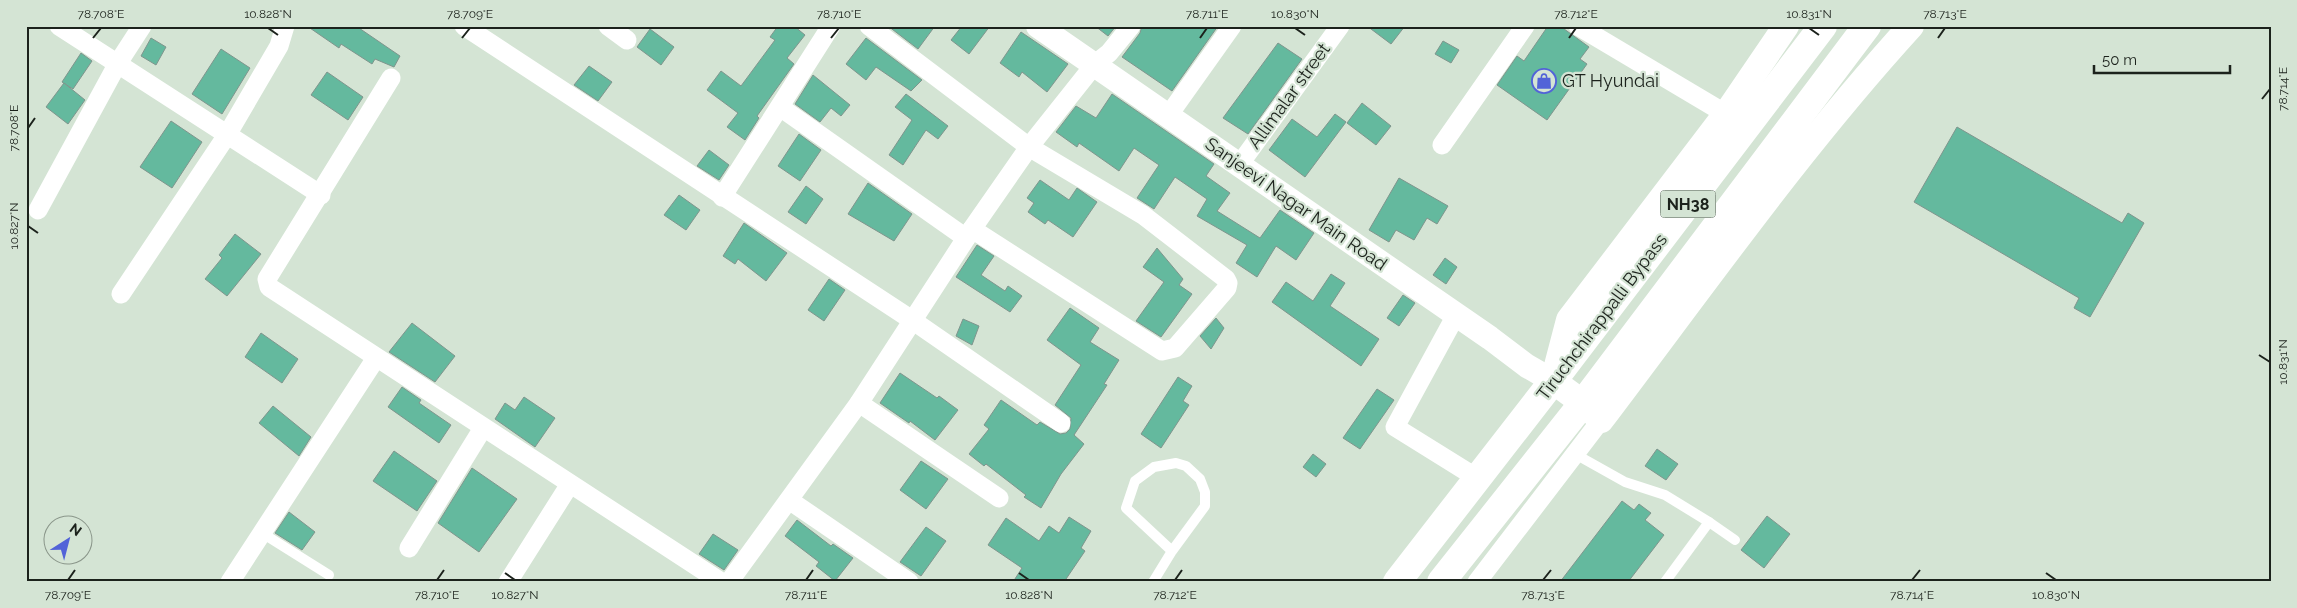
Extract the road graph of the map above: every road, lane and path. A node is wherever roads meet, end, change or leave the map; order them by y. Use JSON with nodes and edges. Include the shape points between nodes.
{"nodes":[{"id":1,"x":59,"y":26,"type":"edge"},
{"id":2,"x":142,"y":26,"type":"edge"},
{"id":3,"x":285,"y":26,"type":"edge"},
{"id":4,"x":464,"y":26,"type":"edge"},
{"id":5,"x":608,"y":26,"type":"edge"},
{"id":6,"x":831,"y":26,"type":"edge"},
{"id":7,"x":869,"y":26,"type":"edge"},
{"id":8,"x":1038,"y":26,"type":"edge"},
{"id":9,"x":1131,"y":26,"type":"edge"},
{"id":10,"x":1232,"y":26,"type":"edge"},
{"id":11,"x":1340,"y":26,"type":"edge"},
{"id":12,"x":1525,"y":26,"type":"edge"},
{"id":13,"x":1578,"y":26,"type":"edge"},
{"id":14,"x":1786,"y":26,"type":"edge"},
{"id":15,"x":1823,"y":26,"type":"edge"},
{"id":16,"x":1867,"y":26,"type":"edge"},
{"id":17,"x":1911,"y":26,"type":"edge"},
{"id":18,"x":627,"y":40,"type":"dead end"},
{"id":19,"x":118,"y":63,"type":"junction"},
{"id":20,"x":1095,"y":64,"type":"junction"},
{"id":21,"x":391,"y":78,"type":"dead end"},
{"id":22,"x":780,"y":107,"type":"junction"},
{"id":23,"x":1726,"y":114,"type":"junction"},
{"id":24,"x":1168,"y":116,"type":"junction"},
{"id":25,"x":227,"y":135,"type":"junction"},
{"id":26,"x":1442,"y":144,"type":"dead end"},
{"id":27,"x":1029,"y":147,"type":"junction"},
{"id":28,"x":1239,"y":165,"type":"junction"},
{"id":29,"x":321,"y":194,"type":"junction"},
{"id":30,"x":722,"y":197,"type":"junction"},
{"id":31,"x":38,"y":210,"type":"dead end"},
{"id":32,"x":969,"y":234,"type":"junction"},
{"id":33,"x":121,"y":294,"type":"dead end"},
{"id":34,"x":1456,"y":315,"type":"junction"},
{"id":35,"x":912,"y":320,"type":"junction"},
{"id":36,"x":376,"y":358,"type":"junction"},
{"id":37,"x":1553,"y":381,"type":"junction"},
{"id":38,"x":859,"y":403,"type":"junction"},
{"id":39,"x":1592,"y":412,"type":"junction"},
{"id":40,"x":1061,"y":423,"type":"dead end"},
{"id":41,"x":484,"y":428,"type":"junction"},
{"id":42,"x":1575,"y":454,"type":"junction"},
{"id":43,"x":1476,"y":478,"type":"junction"},
{"id":44,"x":570,"y":484,"type":"junction"},
{"id":45,"x":999,"y":498,"type":"dead end"},
{"id":46,"x":789,"y":500,"type":"junction"},
{"id":47,"x":1709,"y":522,"type":"junction"},
{"id":48,"x":262,"y":533,"type":"junction"},
{"id":49,"x":1735,"y":540,"type":"dead end"},
{"id":50,"x":409,"y":548,"type":"dead end"},
{"id":51,"x":1172,"y":551,"type":"junction"},
{"id":52,"x":329,"y":575,"type":"dead end"},
{"id":53,"x":230,"y":582,"type":"edge"},
{"id":54,"x":508,"y":582,"type":"edge"},
{"id":55,"x":721,"y":582,"type":"edge"},
{"id":56,"x":730,"y":582,"type":"edge"},
{"id":57,"x":909,"y":582,"type":"edge"},
{"id":58,"x":1153,"y":582,"type":"edge"},
{"id":59,"x":1397,"y":582,"type":"edge"},
{"id":60,"x":1442,"y":582,"type":"edge"},
{"id":61,"x":1477,"y":582,"type":"edge"},
{"id":62,"x":1665,"y":582,"type":"edge"}],
"edges":[{"from":1,"to":19,"type":"street"},
{"from":2,"to":19,"type":"street"},
{"from":3,"to":25,"type":"street","via":[[279,46]]},
{"from":4,"to":30,"type":"street"},
{"from":5,"to":18,"type":"street"},
{"from":6,"to":22,"type":"street"},
{"from":7,"to":27,"type":"street"},
{"from":8,"to":20,"type":"street","name":"Sanjeevi Nagar Main Road"},
{"from":9,"to":20,"type":"street","via":[[1110,53]]},
{"from":10,"to":24,"type":"street"},
{"from":11,"to":28,"type":"street","name":"Allimalar street"},
{"from":12,"to":26,"type":"street"},
{"from":13,"to":23,"type":"street"},
{"from":14,"to":23,"type":"main road"},
{"from":15,"to":37,"type":"highway","name":"Tiruchchirappalli Bypass","number":"NH38"},
{"from":16,"to":39,"type":"highway","name":"Tiruchchirappalli Bypass","number":"NH38"},
{"from":17,"to":39,"type":"main road","via":[[1860,82]]},
{"from":19,"to":25,"type":"street"},
{"from":19,"to":31,"type":"street"},
{"from":20,"to":24,"type":"street","name":"Sanjeevi Nagar Main Road"},
{"from":20,"to":27,"type":"street"},
{"from":21,"to":29,"type":"street"},
{"from":22,"to":30,"type":"street"},
{"from":22,"to":32,"type":"street"},
{"from":23,"to":37,"type":"main road","via":[[1568,320]]},
{"from":24,"to":28,"type":"street","name":"Sanjeevi Nagar Main Road"},
{"from":25,"to":29,"type":"street"},
{"from":25,"to":33,"type":"street"},
{"from":27,"to":32,"type":"street"},
{"from":27,"to":32,"type":"street","via":[[1168,232],[1226,279],[1227,288],[1175,348],[1162,351]]},
{"from":28,"to":34,"type":"street","name":"Sanjeevi Nagar Main Road"},
{"from":29,"to":36,"type":"street","via":[[267,283],[272,290]]},
{"from":30,"to":35,"type":"street"},
{"from":32,"to":35,"type":"street"},
{"from":34,"to":37,"type":"street","name":"Sanjeevi Nagar Main Road"},
{"from":34,"to":43,"type":"street","via":[[1395,426]]},
{"from":35,"to":38,"type":"street"},
{"from":35,"to":40,"type":"street"},
{"from":36,"to":41,"type":"street"},
{"from":36,"to":48,"type":"street"},
{"from":37,"to":39,"type":"main road"},
{"from":37,"to":43,"type":"highway","name":"Tiruchchirappalli Bypass","number":"NH38"},
{"from":38,"to":45,"type":"street"},
{"from":38,"to":46,"type":"street"},
{"from":39,"to":42,"type":"street"},
{"from":39,"to":60,"type":"highway","name":"Tiruchchirappalli Bypass","number":"NH38"},
{"from":41,"to":44,"type":"street"},
{"from":41,"to":50,"type":"street"},
{"from":42,"to":47,"type":"lane","via":[[1625,482],[1665,495]]},
{"from":42,"to":61,"type":"street"},
{"from":43,"to":59,"type":"highway","name":"Tiruchchirappalli Bypass","number":"NH38"},
{"from":44,"to":54,"type":"street"},
{"from":44,"to":55,"type":"street"},
{"from":46,"to":56,"type":"street"},
{"from":46,"to":57,"type":"street"},
{"from":47,"to":49,"type":"lane"},
{"from":47,"to":62,"type":"lane"},
{"from":48,"to":52,"type":"lane"},
{"from":48,"to":53,"type":"street"},
{"from":51,"to":51,"type":"lane","via":[[1205,506],[1205,492],[1200,479],[1186,466],[1176,463],[1154,467],[1136,481],[1126,508]]},
{"from":51,"to":58,"type":"lane"}]}
